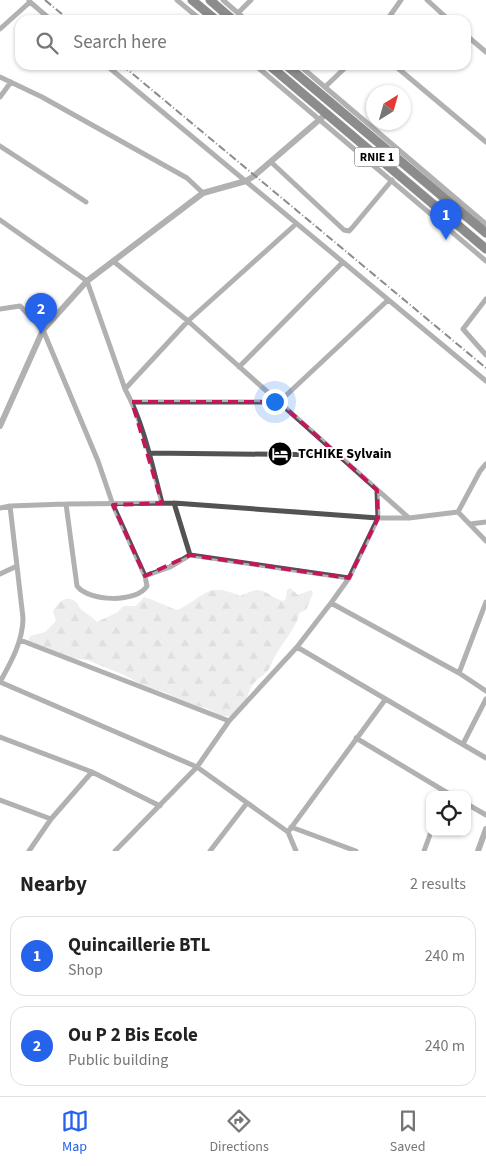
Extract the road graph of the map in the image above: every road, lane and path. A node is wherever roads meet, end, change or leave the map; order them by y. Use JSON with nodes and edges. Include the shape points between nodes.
{"nodes":[{"id":1,"x":177,"y":0,"type":"edge"},
{"id":2,"x":192,"y":0,"type":"edge"},
{"id":3,"x":210,"y":0,"type":"edge"},
{"id":4,"x":223,"y":0,"type":"edge"},
{"id":5,"x":251,"y":0,"type":"edge"},
{"id":6,"x":401,"y":0,"type":"edge"},
{"id":7,"x":427,"y":0,"type":"edge"},
{"id":8,"x":29,"y":1,"type":"edge"},
{"id":9,"x":46,"y":15,"type":"edge"},
{"id":10,"x":195,"y":15,"type":"edge"},
{"id":11,"x":210,"y":15,"type":"edge"},
{"id":12,"x":234,"y":15,"type":"edge"},
{"id":13,"x":235,"y":15,"type":"edge"},
{"id":14,"x":237,"y":15,"type":"edge"},
{"id":15,"x":390,"y":15,"type":"edge"},
{"id":16,"x":444,"y":15,"type":"edge"},
{"id":17,"x":0,"y":29,"type":"edge"},
{"id":18,"x":471,"y":39,"type":"edge"},
{"id":19,"x":486,"y":52,"type":"edge"},
{"id":20,"x":112,"y":70,"type":"edge"},
{"id":21,"x":262,"y":70,"type":"edge"},
{"id":22,"x":274,"y":70,"type":"edge"},
{"id":23,"x":292,"y":70,"type":"edge"},
{"id":24,"x":305,"y":70,"type":"edge"},
{"id":25,"x":343,"y":70,"type":"edge"},
{"id":26,"x":400,"y":70,"type":"edge"},
{"id":27,"x":0,"y":77,"type":"edge"},
{"id":28,"x":11,"y":82,"type":"junction"},
{"id":29,"x":325,"y":87,"type":"junction"},
{"id":30,"x":0,"y":97,"type":"edge"},
{"id":31,"x":323,"y":117,"type":"junction"},
{"id":32,"x":486,"y":142,"type":"edge"},
{"id":33,"x":0,"y":146,"type":"edge"},
{"id":34,"x":271,"y":162,"type":"junction"},
{"id":35,"x":392,"y":180,"type":"junction"},
{"id":36,"x":246,"y":181,"type":"junction"},
{"id":37,"x":203,"y":193,"type":"junction"},
{"id":38,"x":86,"y":202,"type":"dead end"},
{"id":39,"x":0,"y":220,"type":"edge"},
{"id":40,"x":296,"y":224,"type":"junction"},
{"id":41,"x":486,"y":224,"type":"edge"},
{"id":42,"x":486,"y":233,"type":"edge"},
{"id":43,"x":486,"y":249,"type":"edge"},
{"id":44,"x":113,"y":261,"type":"junction"},
{"id":45,"x":486,"y":261,"type":"edge"},
{"id":46,"x":342,"y":263,"type":"junction"},
{"id":47,"x":87,"y":281,"type":"junction"},
{"id":48,"x":486,"y":299,"type":"edge"},
{"id":49,"x":388,"y":300,"type":"junction"},
{"id":50,"x":0,"y":309,"type":"edge"},
{"id":51,"x":188,"y":321,"type":"junction"},
{"id":52,"x":43,"y":330,"type":"junction"},
{"id":53,"x":486,"y":356,"type":"edge"},
{"id":54,"x":239,"y":367,"type":"junction"},
{"id":55,"x":486,"y":381,"type":"edge"},
{"id":56,"x":125,"y":389,"type":"junction"},
{"id":57,"x":132,"y":402,"type":"junction"},
{"id":58,"x":279,"y":402,"type":"junction"},
{"id":59,"x":0,"y":426,"type":"edge"},
{"id":60,"x":149,"y":453,"type":"junction"},
{"id":61,"x":338,"y":455,"type":"junction"},
{"id":62,"x":486,"y":464,"type":"edge"},
{"id":63,"x":377,"y":490,"type":"junction"},
{"id":64,"x":162,"y":503,"type":"junction"},
{"id":65,"x":66,"y":504,"type":"junction"},
{"id":66,"x":174,"y":504,"type":"junction"},
{"id":67,"x":113,"y":505,"type":"junction"},
{"id":68,"x":10,"y":506,"type":"junction"},
{"id":69,"x":0,"y":508,"type":"edge"},
{"id":70,"x":458,"y":512,"type":"junction"},
{"id":71,"x":378,"y":518,"type":"junction"},
{"id":72,"x":409,"y":518,"type":"junction"},
{"id":73,"x":486,"y":522,"type":"edge"},
{"id":74,"x":470,"y":524,"type":"junction"},
{"id":75,"x":486,"y":541,"type":"edge"},
{"id":76,"x":190,"y":555,"type":"junction"},
{"id":77,"x":17,"y":566,"type":"junction"},
{"id":78,"x":0,"y":574,"type":"edge"},
{"id":79,"x":146,"y":576,"type":"junction"},
{"id":80,"x":349,"y":578,"type":"junction"},
{"id":81,"x":486,"y":602,"type":"edge"},
{"id":82,"x":331,"y":603,"type":"junction"},
{"id":83,"x":20,"y":640,"type":"junction"},
{"id":84,"x":297,"y":647,"type":"junction"},
{"id":85,"x":459,"y":673,"type":"junction"},
{"id":86,"x":0,"y":682,"type":"edge"},
{"id":87,"x":486,"y":691,"type":"edge"},
{"id":88,"x":486,"y":699,"type":"edge"},
{"id":89,"x":385,"y":700,"type":"junction"},
{"id":90,"x":229,"y":722,"type":"junction"},
{"id":91,"x":0,"y":737,"type":"edge"},
{"id":92,"x":356,"y":738,"type":"junction"},
{"id":93,"x":464,"y":744,"type":"junction"},
{"id":94,"x":486,"y":758,"type":"edge"},
{"id":95,"x":197,"y":767,"type":"junction"},
{"id":96,"x":92,"y":772,"type":"junction"},
{"id":97,"x":442,"y":791,"type":"edge"},
{"id":98,"x":0,"y":800,"type":"edge"},
{"id":99,"x":247,"y":803,"type":"junction"},
{"id":100,"x":160,"y":806,"type":"junction"},
{"id":101,"x":471,"y":806,"type":"edge"},
{"id":102,"x":486,"y":815,"type":"edge"},
{"id":103,"x":51,"y":819,"type":"junction"},
{"id":104,"x":290,"y":829,"type":"junction"},
{"id":105,"x":486,"y":830,"type":"edge"},
{"id":106,"x":429,"y":836,"type":"edge"},
{"id":107,"x":29,"y":851,"type":"edge"},
{"id":108,"x":116,"y":851,"type":"edge"},
{"id":109,"x":210,"y":851,"type":"edge"},
{"id":110,"x":296,"y":851,"type":"edge"},
{"id":111,"x":356,"y":851,"type":"edge"},
{"id":112,"x":424,"y":851,"type":"edge"},
{"id":113,"x":478,"y":851,"type":"edge"}],
"edges":[{"from":1,"to":10,"type":"street"},
{"from":2,"to":11,"type":"highway"},
{"from":3,"to":12,"type":"highway"},
{"from":4,"to":13,"type":"street"},
{"from":5,"to":14,"type":"street"},
{"from":6,"to":15,"type":"street"},
{"from":7,"to":16,"type":"street"},
{"from":8,"to":9,"type":"street"},
{"from":8,"to":17,"type":"street"},
{"from":18,"to":19,"type":"street"},
{"from":20,"to":36,"type":"street"},
{"from":21,"to":31,"type":"street"},
{"from":22,"to":31,"type":"highway","number":"RNIE 1"},
{"from":23,"to":42,"type":"highway","number":"RNIE 1"},
{"from":24,"to":29,"type":"street"},
{"from":25,"to":29,"type":"street"},
{"from":26,"to":32,"type":"street"},
{"from":27,"to":28,"type":"street"},
{"from":28,"to":30,"type":"street"},
{"from":28,"to":37,"type":"street","via":[[187,178]]},
{"from":29,"to":41,"type":"street"},
{"from":31,"to":34,"type":"street"},
{"from":31,"to":35,"type":"street"},
{"from":31,"to":43,"type":"highway","number":"RNIE 1"},
{"from":33,"to":38,"type":"street"},
{"from":34,"to":35,"type":"street","via":[[348,231]]},
{"from":34,"to":36,"type":"street"},
{"from":35,"to":45,"type":"street"},
{"from":36,"to":37,"type":"street"},
{"from":36,"to":40,"type":"street"},
{"from":37,"to":44,"type":"street"},
{"from":39,"to":47,"type":"street"},
{"from":40,"to":46,"type":"street"},
{"from":40,"to":51,"type":"street"},
{"from":44,"to":47,"type":"street"},
{"from":44,"to":51,"type":"street"},
{"from":46,"to":49,"type":"street"},
{"from":46,"to":54,"type":"street"},
{"from":47,"to":52,"type":"street"},
{"from":47,"to":56,"type":"street"},
{"from":48,"to":53,"type":"street","via":[[463,328]]},
{"from":49,"to":55,"type":"street"},
{"from":49,"to":58,"type":"street"},
{"from":50,"to":52,"type":"street","via":[[20,306]]},
{"from":51,"to":54,"type":"street"},
{"from":51,"to":56,"type":"street"},
{"from":52,"to":59,"type":"street"},
{"from":52,"to":67,"type":"street"},
{"from":54,"to":58,"type":"street"},
{"from":56,"to":57,"type":"street"},
{"from":57,"to":58,"type":"street"},
{"from":57,"to":60,"type":"street"},
{"from":58,"to":61,"type":"street"},
{"from":60,"to":61,"type":"street"},
{"from":60,"to":64,"type":"street"},
{"from":61,"to":63,"type":"street"},
{"from":62,"to":70,"type":"street"},
{"from":63,"to":71,"type":"street"},
{"from":63,"to":72,"type":"street"},
{"from":64,"to":66,"type":"street"},
{"from":64,"to":67,"type":"street"},
{"from":65,"to":67,"type":"street"},
{"from":65,"to":68,"type":"street"},
{"from":65,"to":79,"type":"street","via":[[80,590],[97,598],[127,596],[146,589]]},
{"from":66,"to":71,"type":"street"},
{"from":66,"to":76,"type":"street"},
{"from":67,"to":79,"type":"street"},
{"from":68,"to":69,"type":"street"},
{"from":68,"to":77,"type":"street"},
{"from":70,"to":72,"type":"street"},
{"from":70,"to":74,"type":"street"},
{"from":71,"to":72,"type":"street"},
{"from":71,"to":80,"type":"street"},
{"from":73,"to":74,"type":"street"},
{"from":74,"to":75,"type":"street"},
{"from":76,"to":79,"type":"street"},
{"from":76,"to":80,"type":"street"},
{"from":77,"to":78,"type":"street"},
{"from":77,"to":83,"type":"street","via":[[23,618]]},
{"from":80,"to":82,"type":"street"},
{"from":81,"to":85,"type":"street"},
{"from":82,"to":84,"type":"street"},
{"from":82,"to":85,"type":"street"},
{"from":83,"to":86,"type":"street"},
{"from":83,"to":90,"type":"street"},
{"from":84,"to":89,"type":"street"},
{"from":84,"to":90,"type":"street"},
{"from":85,"to":87,"type":"street"},
{"from":86,"to":95,"type":"street"},
{"from":88,"to":93,"type":"street"},
{"from":89,"to":92,"type":"street"},
{"from":89,"to":93,"type":"street"},
{"from":90,"to":95,"type":"street"},
{"from":91,"to":96,"type":"street"},
{"from":92,"to":97,"type":"street"},
{"from":92,"to":104,"type":"street"},
{"from":93,"to":94,"type":"street"},
{"from":95,"to":99,"type":"street"},
{"from":95,"to":100,"type":"street"},
{"from":96,"to":100,"type":"street"},
{"from":96,"to":103,"type":"street"},
{"from":98,"to":103,"type":"street"},
{"from":99,"to":104,"type":"street"},
{"from":99,"to":109,"type":"street"},
{"from":100,"to":108,"type":"street"},
{"from":101,"to":102,"type":"street"},
{"from":103,"to":107,"type":"street"},
{"from":104,"to":110,"type":"street"},
{"from":104,"to":111,"type":"street"},
{"from":105,"to":113,"type":"street"},
{"from":106,"to":112,"type":"street"}]}
